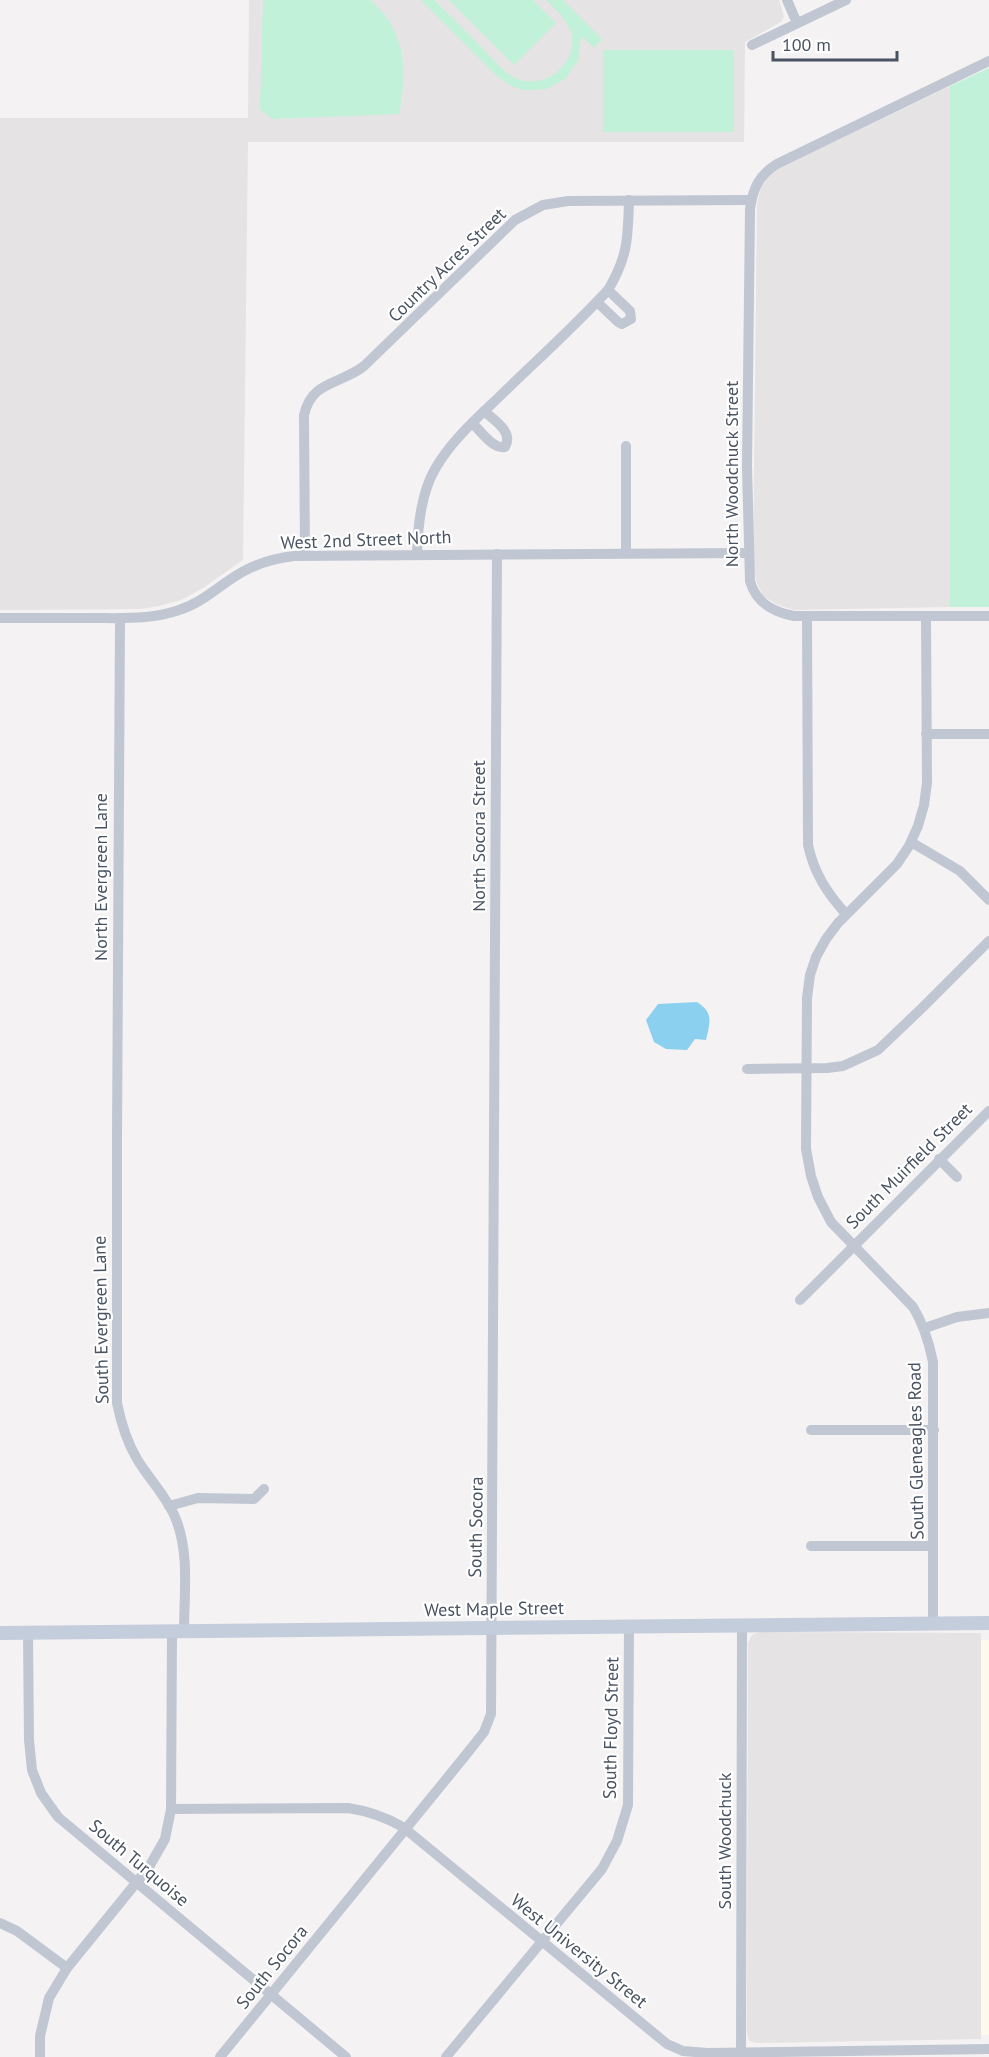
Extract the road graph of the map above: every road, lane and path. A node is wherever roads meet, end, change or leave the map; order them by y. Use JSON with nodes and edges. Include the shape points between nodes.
{"nodes":[{"id":1,"x":787,"y":0,"type":"edge"},
{"id":2,"x":846,"y":0,"type":"edge"},
{"id":3,"x":797,"y":23,"type":"junction"},
{"id":4,"x":752,"y":45,"type":"dead end"},
{"id":5,"x":989,"y":61,"type":"edge"},
{"id":6,"x":629,"y":200,"type":"junction"},
{"id":7,"x":751,"y":200,"type":"junction"},
{"id":8,"x":608,"y":290,"type":"junction"},
{"id":9,"x":597,"y":302,"type":"junction"},
{"id":10,"x":484,"y":411,"type":"junction"},
{"id":11,"x":472,"y":423,"type":"junction"},
{"id":12,"x":626,"y":446,"type":"dead end"},
{"id":13,"x":626,"y":553,"type":"junction"},
{"id":14,"x":748,"y":553,"type":"junction"},
{"id":15,"x":417,"y":554,"type":"junction"},
{"id":16,"x":496,"y":554,"type":"junction"},
{"id":17,"x":305,"y":555,"type":"junction"},
{"id":18,"x":807,"y":616,"type":"junction"},
{"id":19,"x":926,"y":616,"type":"junction"},
{"id":20,"x":989,"y":616,"type":"edge"},
{"id":21,"x":0,"y":618,"type":"edge"},
{"id":22,"x":120,"y":618,"type":"junction"},
{"id":23,"x":926,"y":734,"type":"junction"},
{"id":24,"x":989,"y":735,"type":"edge"},
{"id":25,"x":911,"y":842,"type":"junction"},
{"id":26,"x":989,"y":900,"type":"edge"},
{"id":27,"x":846,"y":914,"type":"junction"},
{"id":28,"x":989,"y":941,"type":"edge"},
{"id":29,"x":806,"y":1068,"type":"junction"},
{"id":30,"x":747,"y":1070,"type":"dead end"},
{"id":31,"x":989,"y":1111,"type":"edge"},
{"id":32,"x":494,"y":1119,"type":"joint"},
{"id":33,"x":117,"y":1136,"type":"joint"},
{"id":34,"x":939,"y":1159,"type":"junction"},
{"id":35,"x":957,"y":1177,"type":"dead end"},
{"id":36,"x":853,"y":1245,"type":"junction"},
{"id":37,"x":800,"y":1300,"type":"dead end"},
{"id":38,"x":989,"y":1313,"type":"edge"},
{"id":39,"x":925,"y":1328,"type":"junction"},
{"id":40,"x":811,"y":1430,"type":"dead end"},
{"id":41,"x":934,"y":1430,"type":"junction"},
{"id":42,"x":264,"y":1489,"type":"dead end"},
{"id":43,"x":169,"y":1506,"type":"junction"},
{"id":44,"x":811,"y":1546,"type":"dead end"},
{"id":45,"x":933,"y":1546,"type":"junction"},
{"id":46,"x":933,"y":1623,"type":"junction"},
{"id":47,"x":989,"y":1623,"type":"edge"},
{"id":48,"x":742,"y":1625,"type":"junction"},
{"id":49,"x":629,"y":1626,"type":"junction"},
{"id":50,"x":492,"y":1627,"type":"junction"},
{"id":51,"x":178,"y":1632,"type":"junction"},
{"id":52,"x":0,"y":1633,"type":"edge"},
{"id":53,"x":28,"y":1633,"type":"junction"},
{"id":54,"x":171,"y":1809,"type":"junction"},
{"id":55,"x":406,"y":1830,"type":"junction"},
{"id":56,"x":135,"y":1882,"type":"junction"},
{"id":57,"x":0,"y":1923,"type":"edge"},
{"id":58,"x":541,"y":1940,"type":"junction"},
{"id":59,"x":67,"y":1968,"type":"junction"},
{"id":60,"x":270,"y":1995,"type":"junction"},
{"id":61,"x":989,"y":2049,"type":"edge"},
{"id":62,"x":674,"y":2053,"type":"edge"},
{"id":63,"x":741,"y":2054,"type":"edge"},
{"id":64,"x":39,"y":2057,"type":"edge"},
{"id":65,"x":220,"y":2057,"type":"edge"},
{"id":66,"x":346,"y":2057,"type":"edge"},
{"id":67,"x":446,"y":2057,"type":"edge"}],
"edges":[{"from":1,"to":3,"type":"street"},
{"from":2,"to":3,"type":"street"},
{"from":3,"to":4,"type":"street"},
{"from":5,"to":7,"type":"street","via":[[777,164],[756,183]]},
{"from":6,"to":7,"type":"street","name":"Country Acres Street"},
{"from":6,"to":8,"type":"street","via":[[625,255]]},
{"from":6,"to":17,"type":"street","name":"Country Acres Street","via":[[556,203],[524,214],[364,366],[315,392],[304,415]]},
{"from":7,"to":14,"type":"street","name":"North Woodchuck Street"},
{"from":8,"to":9,"type":"street"},
{"from":8,"to":9,"type":"street","via":[[630,311],[631,319],[618,322]]},
{"from":9,"to":10,"type":"street"},
{"from":10,"to":11,"type":"street"},
{"from":10,"to":11,"type":"street","via":[[507,434],[506,447],[495,445]]},
{"from":11,"to":15,"type":"street","via":[[434,471],[418,526]]},
{"from":12,"to":13,"type":"street"},
{"from":13,"to":14,"type":"street","name":"West 2nd Street North"},
{"from":13,"to":16,"type":"street","name":"West 2nd Street North"},
{"from":14,"to":18,"type":"street","name":"North Woodchuck Street","via":[[752,590],[759,600],[780,614]]},
{"from":15,"to":16,"type":"street","name":"West 2nd Street North"},
{"from":15,"to":17,"type":"street","name":"West 2nd Street North"},
{"from":16,"to":32,"type":"street","name":"North Socora Street"},
{"from":17,"to":22,"type":"street","name":"West 2nd Street North","via":[[260,563],[179,610]]},
{"from":18,"to":19,"type":"street"},
{"from":18,"to":27,"type":"street","via":[[808,845],[819,880]]},
{"from":19,"to":20,"type":"street"},
{"from":19,"to":23,"type":"street","name":"South Gleneagles Road"},
{"from":21,"to":22,"type":"street","name":"West 2nd Street North"},
{"from":22,"to":33,"type":"street","name":"North Evergreen Lane"},
{"from":23,"to":24,"type":"street"},
{"from":23,"to":25,"type":"street","name":"South Gleneagles Road","via":[[924,805]]},
{"from":25,"to":26,"type":"street","via":[[960,871]]},
{"from":25,"to":27,"type":"street","name":"South Gleneagles Road","via":[[897,864]]},
{"from":27,"to":29,"type":"street","name":"South Gleneagles Road","via":[[826,939],[810,975]]},
{"from":28,"to":29,"type":"street","via":[[878,1050],[843,1066]]},
{"from":29,"to":30,"type":"street"},
{"from":29,"to":36,"type":"street","name":"South Gleneagles Road","via":[[806,1149],[811,1176],[831,1222]]},
{"from":31,"to":34,"type":"street","name":"South Muirfield Street"},
{"from":32,"to":50,"type":"street","name":"South Socora"},
{"from":33,"to":43,"type":"street","name":"South Evergreen Lane","via":[[117,1403],[137,1459]]},
{"from":34,"to":35,"type":"street"},
{"from":34,"to":36,"type":"street","name":"South Muirfield Street"},
{"from":36,"to":37,"type":"street","name":"South Muirfield Street"},
{"from":36,"to":39,"type":"street","name":"South Gleneagles Road","via":[[913,1307]]},
{"from":38,"to":39,"type":"street","via":[[957,1317]]},
{"from":39,"to":41,"type":"street","name":"South Gleneagles Road","via":[[933,1362]]},
{"from":40,"to":41,"type":"street"},
{"from":41,"to":45,"type":"street","name":"South Gleneagles Road"},
{"from":42,"to":43,"type":"street","via":[[254,1499],[198,1498]]},
{"from":43,"to":51,"type":"street","name":"South Evergreen Lane","via":[[183,1548]]},
{"from":44,"to":45,"type":"street"},
{"from":45,"to":46,"type":"street","name":"South Gleneagles Road"},
{"from":46,"to":47,"type":"main road","name":"West Maple Street"},
{"from":46,"to":48,"type":"main road","name":"West Maple Street"},
{"from":48,"to":49,"type":"main road","name":"West Maple Street"},
{"from":48,"to":63,"type":"street","name":"South Woodchuck"},
{"from":49,"to":50,"type":"main road","name":"West Maple Street"},
{"from":49,"to":58,"type":"street","name":"South Floyd Street","via":[[628,1805],[617,1841],[602,1869]]},
{"from":50,"to":51,"type":"main road","name":"West Maple Street"},
{"from":50,"to":55,"type":"street","name":"South Socora","via":[[491,1714],[484,1732]]},
{"from":51,"to":53,"type":"main road","name":"West Maple Street"},
{"from":51,"to":54,"type":"street","name":"South Evergreen Lane"},
{"from":52,"to":53,"type":"main road","name":"West Maple Street"},
{"from":53,"to":56,"type":"street","name":"South Turquoise","via":[[29,1740],[32,1770],[41,1793],[58,1817]]},
{"from":54,"to":55,"type":"street","name":"West University Street","via":[[348,1808],[385,1817]]},
{"from":54,"to":56,"type":"street","name":"South Evergreen Lane","via":[[165,1839]]},
{"from":55,"to":58,"type":"street","name":"West University Street"},
{"from":55,"to":60,"type":"street","name":"South Socora"},
{"from":56,"to":59,"type":"street","name":"South Evergreen Lane"},
{"from":56,"to":60,"type":"street","name":"South Turquoise"},
{"from":57,"to":59,"type":"street"},
{"from":58,"to":62,"type":"street","name":"West University Street"},
{"from":58,"to":67,"type":"street","name":"South Floyd Street"},
{"from":59,"to":64,"type":"street","name":"South Evergreen Lane","via":[[49,1998]]},
{"from":60,"to":65,"type":"street","name":"South Socora"},
{"from":60,"to":66,"type":"street","name":"South Turquoise"},
{"from":61,"to":63,"type":"street","name":"West University Street"},
{"from":62,"to":63,"type":"street","name":"West University Street"}]}
